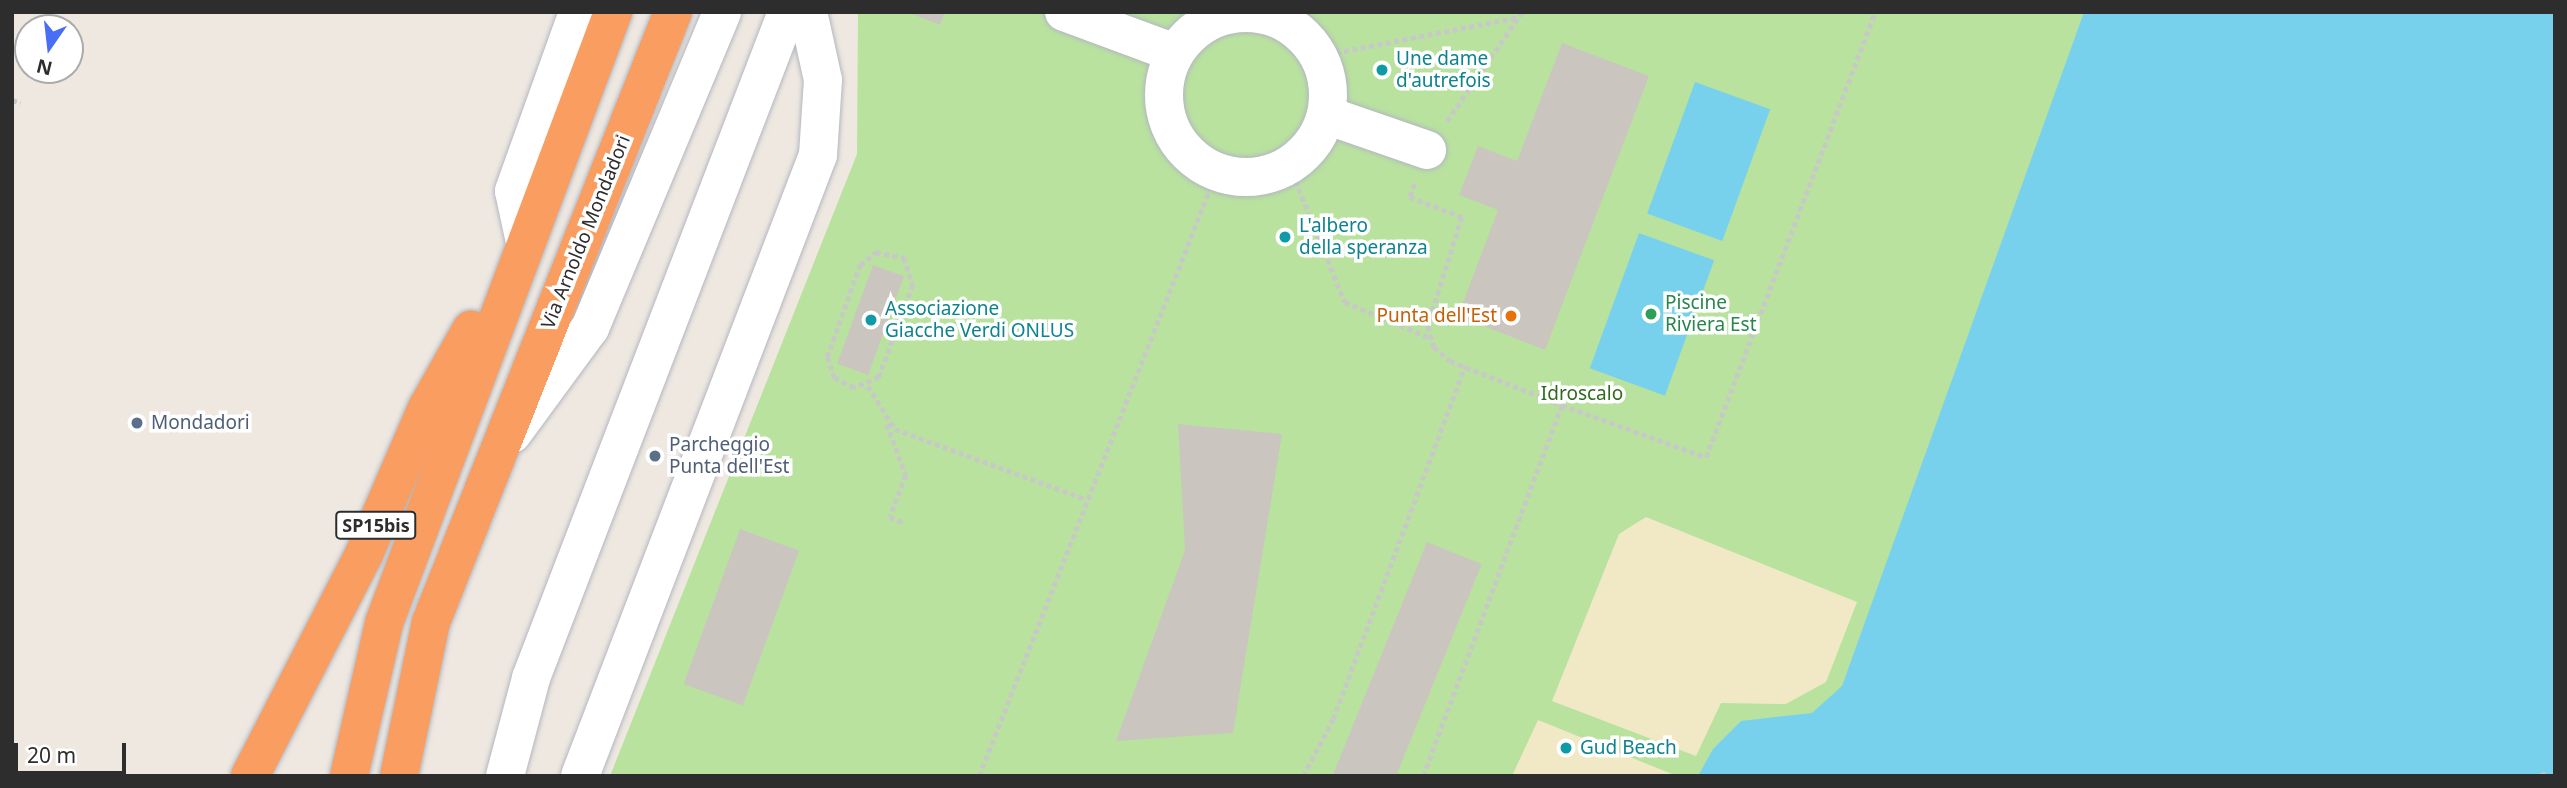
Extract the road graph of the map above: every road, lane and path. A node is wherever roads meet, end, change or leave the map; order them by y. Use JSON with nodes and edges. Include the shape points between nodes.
{"nodes":[{"id":1,"x":578,"y":12,"type":"edge"},
{"id":2,"x":613,"y":12,"type":"edge"},
{"id":3,"x":673,"y":12,"type":"edge"},
{"id":4,"x":722,"y":12,"type":"edge"},
{"id":5,"x":787,"y":12,"type":"edge"},
{"id":6,"x":808,"y":12,"type":"edge"},
{"id":7,"x":1064,"y":12,"type":"edge"},
{"id":8,"x":1875,"y":12,"type":"edge"},
{"id":9,"x":1520,"y":14,"type":"edge"},
{"id":10,"x":1278,"y":15,"type":"edge"},
{"id":11,"x":1137,"y":24,"type":"edge"},
{"id":12,"x":1175,"y":53,"type":"junction"},
{"id":13,"x":1319,"y":56,"type":"junction"},
{"id":14,"x":12,"y":100,"type":"edge"},
{"id":15,"x":21,"y":103,"type":"dead end"},
{"id":16,"x":1326,"y":115,"type":"junction"},
{"id":17,"x":1427,"y":150,"type":"junction"},
{"id":18,"x":1289,"y":164,"type":"junction"},
{"id":19,"x":1217,"y":171,"type":"junction"},
{"id":20,"x":525,"y":242,"type":"junction"},
{"id":21,"x":511,"y":280,"type":"junction"},
{"id":22,"x":1428,"y":337,"type":"junction"},
{"id":23,"x":1465,"y":366,"type":"junction"},
{"id":24,"x":868,"y":386,"type":"junction"},
{"id":25,"x":1562,"y":405,"type":"junction"},
{"id":26,"x":887,"y":423,"type":"junction"},
{"id":27,"x":499,"y":453,"type":"junction"},
{"id":28,"x":1085,"y":499,"type":"junction"},
{"id":29,"x":905,"y":523,"type":"dead end"},
{"id":30,"x":250,"y":776,"type":"edge"},
{"id":31,"x":349,"y":776,"type":"edge"},
{"id":32,"x":399,"y":776,"type":"edge"},
{"id":33,"x":505,"y":776,"type":"edge"},
{"id":34,"x":580,"y":776,"type":"edge"},
{"id":35,"x":979,"y":776,"type":"edge"},
{"id":36,"x":1303,"y":776,"type":"edge"},
{"id":37,"x":1423,"y":776,"type":"edge"}],
"edges":[{"from":1,"to":20,"type":"street","via":[[514,191]]},
{"from":2,"to":20,"type":"highway","number":"SP15bis"},
{"from":3,"to":27,"type":"highway","name":"Via Arnoldo Mondadori"},
{"from":4,"to":27,"type":"street","via":[[590,328]]},
{"from":5,"to":33,"type":"street","via":[[531,678]]},
{"from":6,"to":34,"type":"street","via":[[823,87],[818,155]]},
{"from":7,"to":11,"type":"street"},
{"from":8,"to":25,"type":"path","via":[[1706,457]]},
{"from":9,"to":13,"type":"path"},
{"from":9,"to":17,"type":"path"},
{"from":10,"to":12,"type":"street","via":[[1255,13],[1209,21]]},
{"from":10,"to":13,"type":"street"},
{"from":11,"to":12,"type":"street"},
{"from":12,"to":19,"type":"street","via":[[1165,108],[1193,157]]},
{"from":13,"to":16,"type":"street","via":[[1326,75]]},
{"from":14,"to":15,"type":"path"},
{"from":16,"to":17,"type":"street"},
{"from":16,"to":18,"type":"street","via":[[1312,143]]},
{"from":17,"to":22,"type":"path","via":[[1410,197],[1462,217]]},
{"from":18,"to":19,"type":"street","via":[[1266,174]]},
{"from":18,"to":22,"type":"path","via":[[1345,302]]},
{"from":19,"to":28,"type":"path"},
{"from":20,"to":21,"type":"highway","number":"SP15bis"},
{"from":21,"to":30,"type":"highway","number":"SP15bis","via":[[484,307],[427,408],[364,554]]},
{"from":21,"to":31,"type":"highway","number":"SP15bis","via":[[373,654]]},
{"from":22,"to":23,"type":"path","via":[[1441,355]]},
{"from":23,"to":25,"type":"path"},
{"from":23,"to":36,"type":"path","via":[[1334,719]]},
{"from":24,"to":24,"type":"path","via":[[883,370],[913,285],[909,264],[891,252],[876,252],[860,265],[827,358],[840,382]]},
{"from":24,"to":26,"type":"path"},
{"from":25,"to":37,"type":"path"},
{"from":26,"to":28,"type":"path"},
{"from":26,"to":29,"type":"path","via":[[906,475],[890,517]]},
{"from":27,"to":32,"type":"highway","name":"Via Arnoldo Mondadori","via":[[431,622]]},
{"from":28,"to":35,"type":"path"}]}
